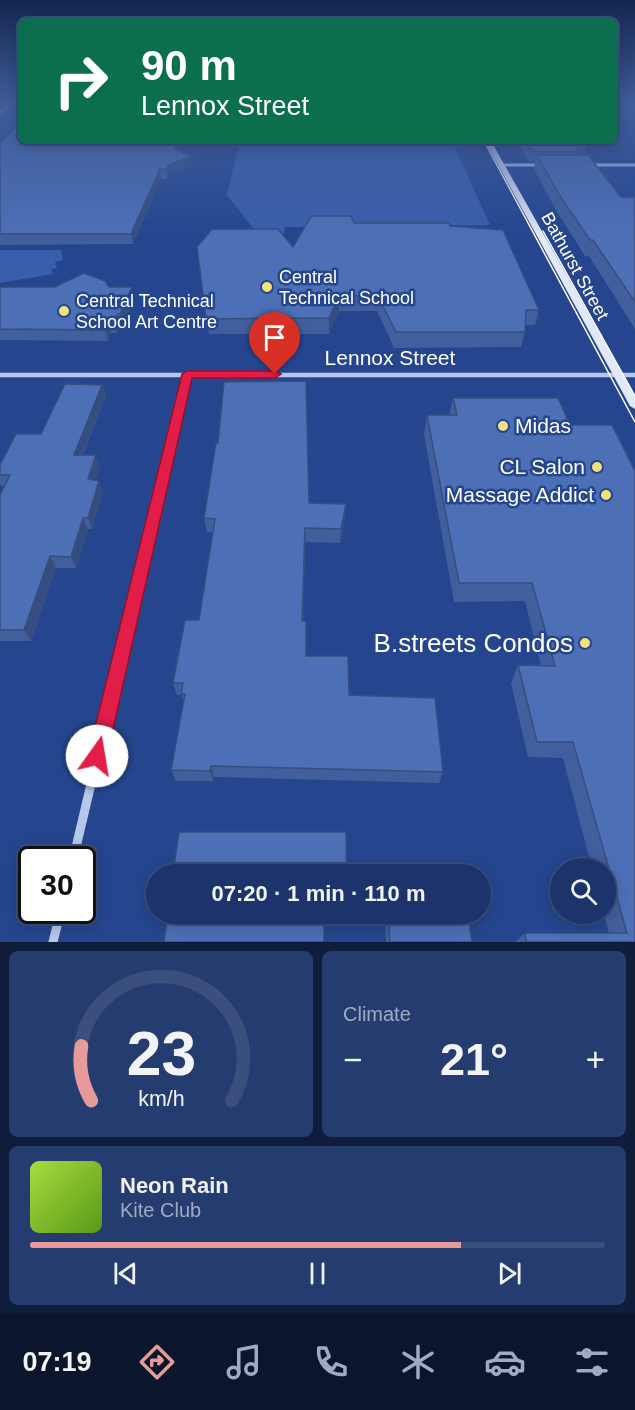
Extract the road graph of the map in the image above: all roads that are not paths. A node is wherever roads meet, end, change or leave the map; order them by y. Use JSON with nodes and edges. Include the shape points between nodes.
{"nodes":[{"id":1,"x":492,"y":149,"type":"edge"},
{"id":2,"x":501,"y":165,"type":"junction"},
{"id":3,"x":545,"y":165,"type":"edge"},
{"id":4,"x":579,"y":165,"type":"edge"},
{"id":5,"x":635,"y":165,"type":"edge"},
{"id":6,"x":187,"y":374,"type":"junction"},
{"id":7,"x":0,"y":375,"type":"edge"},
{"id":8,"x":618,"y":375,"type":"junction"},
{"id":9,"x":635,"y":375,"type":"edge"},
{"id":10,"x":635,"y":406,"type":"edge"},
{"id":11,"x":76,"y":846,"type":"edge"},
{"id":12,"x":58,"y":924,"type":"edge"},
{"id":13,"x":53,"y":942,"type":"edge"}],
"edges":[{"from":1,"to":2,"type":"main road","name":"Bathurst Street"},
{"from":2,"to":3,"type":"street"},
{"from":2,"to":8,"type":"main road","name":"Bathurst Street"},
{"from":4,"to":5,"type":"street"},
{"from":6,"to":7,"type":"street","name":"Lennox Street"},
{"from":6,"to":8,"type":"street","name":"Lennox Street"},
{"from":6,"to":11,"type":"street"},
{"from":8,"to":9,"type":"street","name":"Lennox Street"},
{"from":8,"to":10,"type":"main road","name":"Bathurst Street"},
{"from":12,"to":13,"type":"street"}]}
